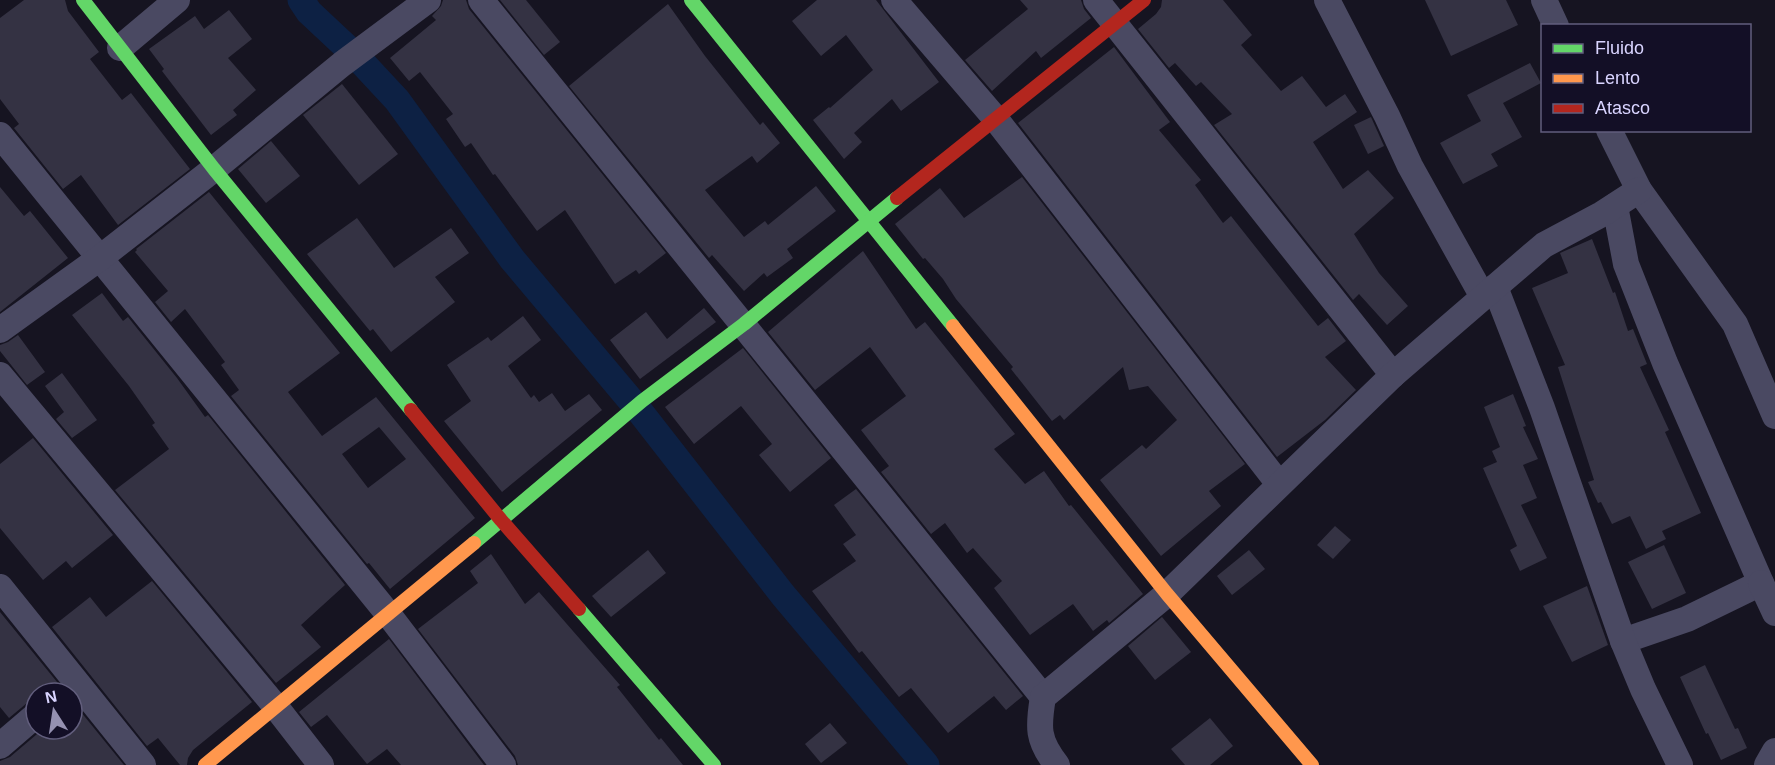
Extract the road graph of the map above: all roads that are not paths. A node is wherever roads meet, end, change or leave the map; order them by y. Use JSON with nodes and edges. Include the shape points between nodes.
{"nodes":[{"id":1,"x":83,"y":0,"type":"edge"},
{"id":2,"x":177,"y":0,"type":"edge"},
{"id":3,"x":428,"y":0,"type":"edge"},
{"id":4,"x":481,"y":0,"type":"edge"},
{"id":5,"x":691,"y":0,"type":"edge"},
{"id":6,"x":894,"y":0,"type":"edge"},
{"id":7,"x":1096,"y":0,"type":"edge"},
{"id":8,"x":1144,"y":0,"type":"edge"},
{"id":9,"x":1327,"y":0,"type":"edge"},
{"id":10,"x":1544,"y":0,"type":"edge"},
{"id":11,"x":1114,"y":23,"type":"junction"},
{"id":12,"x":1555,"y":24,"type":"edge"},
{"id":13,"x":120,"y":48,"type":"junction"},
{"id":14,"x":995,"y":118,"type":"junction"},
{"id":15,"x":1610,"y":132,"type":"edge"},
{"id":16,"x":0,"y":135,"type":"edge"},
{"id":17,"x":214,"y":170,"type":"junction"},
{"id":18,"x":1639,"y":190,"type":"junction"},
{"id":19,"x":1615,"y":206,"type":"junction"},
{"id":20,"x":870,"y":221,"type":"junction"},
{"id":21,"x":100,"y":258,"type":"junction"},
{"id":22,"x":1489,"y":292,"type":"junction"},
{"id":23,"x":744,"y":324,"type":"junction"},
{"id":24,"x":0,"y":330,"type":"edge"},
{"id":25,"x":0,"y":375,"type":"edge"},
{"id":26,"x":1393,"y":375,"type":"junction"},
{"id":27,"x":1775,"y":416,"type":"edge"},
{"id":28,"x":1280,"y":484,"type":"junction"},
{"id":29,"x":501,"y":520,"type":"junction"},
{"id":30,"x":1761,"y":583,"type":"junction"},
{"id":31,"x":0,"y":587,"type":"edge"},
{"id":32,"x":1167,"y":594,"type":"junction"},
{"id":33,"x":1775,"y":614,"type":"edge"},
{"id":34,"x":389,"y":615,"type":"junction"},
{"id":35,"x":1623,"y":641,"type":"junction"},
{"id":36,"x":65,"y":681,"type":"edge"},
{"id":37,"x":1043,"y":697,"type":"junction"},
{"id":38,"x":84,"y":703,"type":"edge"},
{"id":39,"x":276,"y":706,"type":"junction"},
{"id":40,"x":24,"y":725,"type":"edge"},
{"id":41,"x":0,"y":746,"type":"edge"},
{"id":42,"x":1775,"y":751,"type":"edge"},
{"id":43,"x":143,"y":765,"type":"edge"},
{"id":44,"x":205,"y":765,"type":"edge"},
{"id":45,"x":321,"y":765,"type":"edge"},
{"id":46,"x":503,"y":765,"type":"edge"},
{"id":47,"x":714,"y":765,"type":"edge"},
{"id":48,"x":1057,"y":765,"type":"edge"},
{"id":49,"x":1312,"y":765,"type":"edge"},
{"id":50,"x":1680,"y":765,"type":"edge"},
{"id":51,"x":1767,"y":765,"type":"edge"}],
"edges":[{"from":1,"to":13,"type":"street"},
{"from":2,"to":13,"type":"street"},
{"from":3,"to":17,"type":"street","via":[[342,64]]},
{"from":4,"to":23,"type":"street"},
{"from":5,"to":20,"type":"street"},
{"from":6,"to":14,"type":"street"},
{"from":7,"to":11,"type":"street"},
{"from":8,"to":11,"type":"street"},
{"from":9,"to":22,"type":"street","via":[[1410,166]]},
{"from":10,"to":12,"type":"street"},
{"from":11,"to":14,"type":"street"},
{"from":11,"to":26,"type":"street"},
{"from":13,"to":17,"type":"street"},
{"from":14,"to":20,"type":"street"},
{"from":14,"to":28,"type":"street"},
{"from":15,"to":18,"type":"street"},
{"from":16,"to":21,"type":"street"},
{"from":17,"to":21,"type":"street"},
{"from":17,"to":29,"type":"street"},
{"from":18,"to":19,"type":"street"},
{"from":18,"to":27,"type":"street","via":[[1735,324]]},
{"from":19,"to":22,"type":"street","via":[[1544,245]]},
{"from":19,"to":30,"type":"street","via":[[1626,264]]},
{"from":20,"to":23,"type":"street"},
{"from":20,"to":32,"type":"street"},
{"from":21,"to":24,"type":"street"},
{"from":21,"to":34,"type":"street"},
{"from":22,"to":26,"type":"street"},
{"from":22,"to":35,"type":"street","via":[[1542,408]]},
{"from":23,"to":29,"type":"street","via":[[642,401]]},
{"from":23,"to":37,"type":"street"},
{"from":25,"to":39,"type":"street"},
{"from":26,"to":28,"type":"street"},
{"from":28,"to":32,"type":"street"},
{"from":29,"to":34,"type":"street"},
{"from":29,"to":47,"type":"street"},
{"from":30,"to":33,"type":"street"},
{"from":30,"to":35,"type":"street","via":[[1687,620]]},
{"from":31,"to":36,"type":"street"},
{"from":32,"to":37,"type":"street"},
{"from":32,"to":49,"type":"street"},
{"from":34,"to":39,"type":"street"},
{"from":34,"to":46,"type":"street"},
{"from":35,"to":50,"type":"street"},
{"from":37,"to":48,"type":"street","via":[[1038,724],[1045,751]]},
{"from":38,"to":43,"type":"street"},
{"from":39,"to":44,"type":"street"},
{"from":39,"to":45,"type":"street"},
{"from":40,"to":41,"type":"street"},
{"from":42,"to":51,"type":"street"}]}
